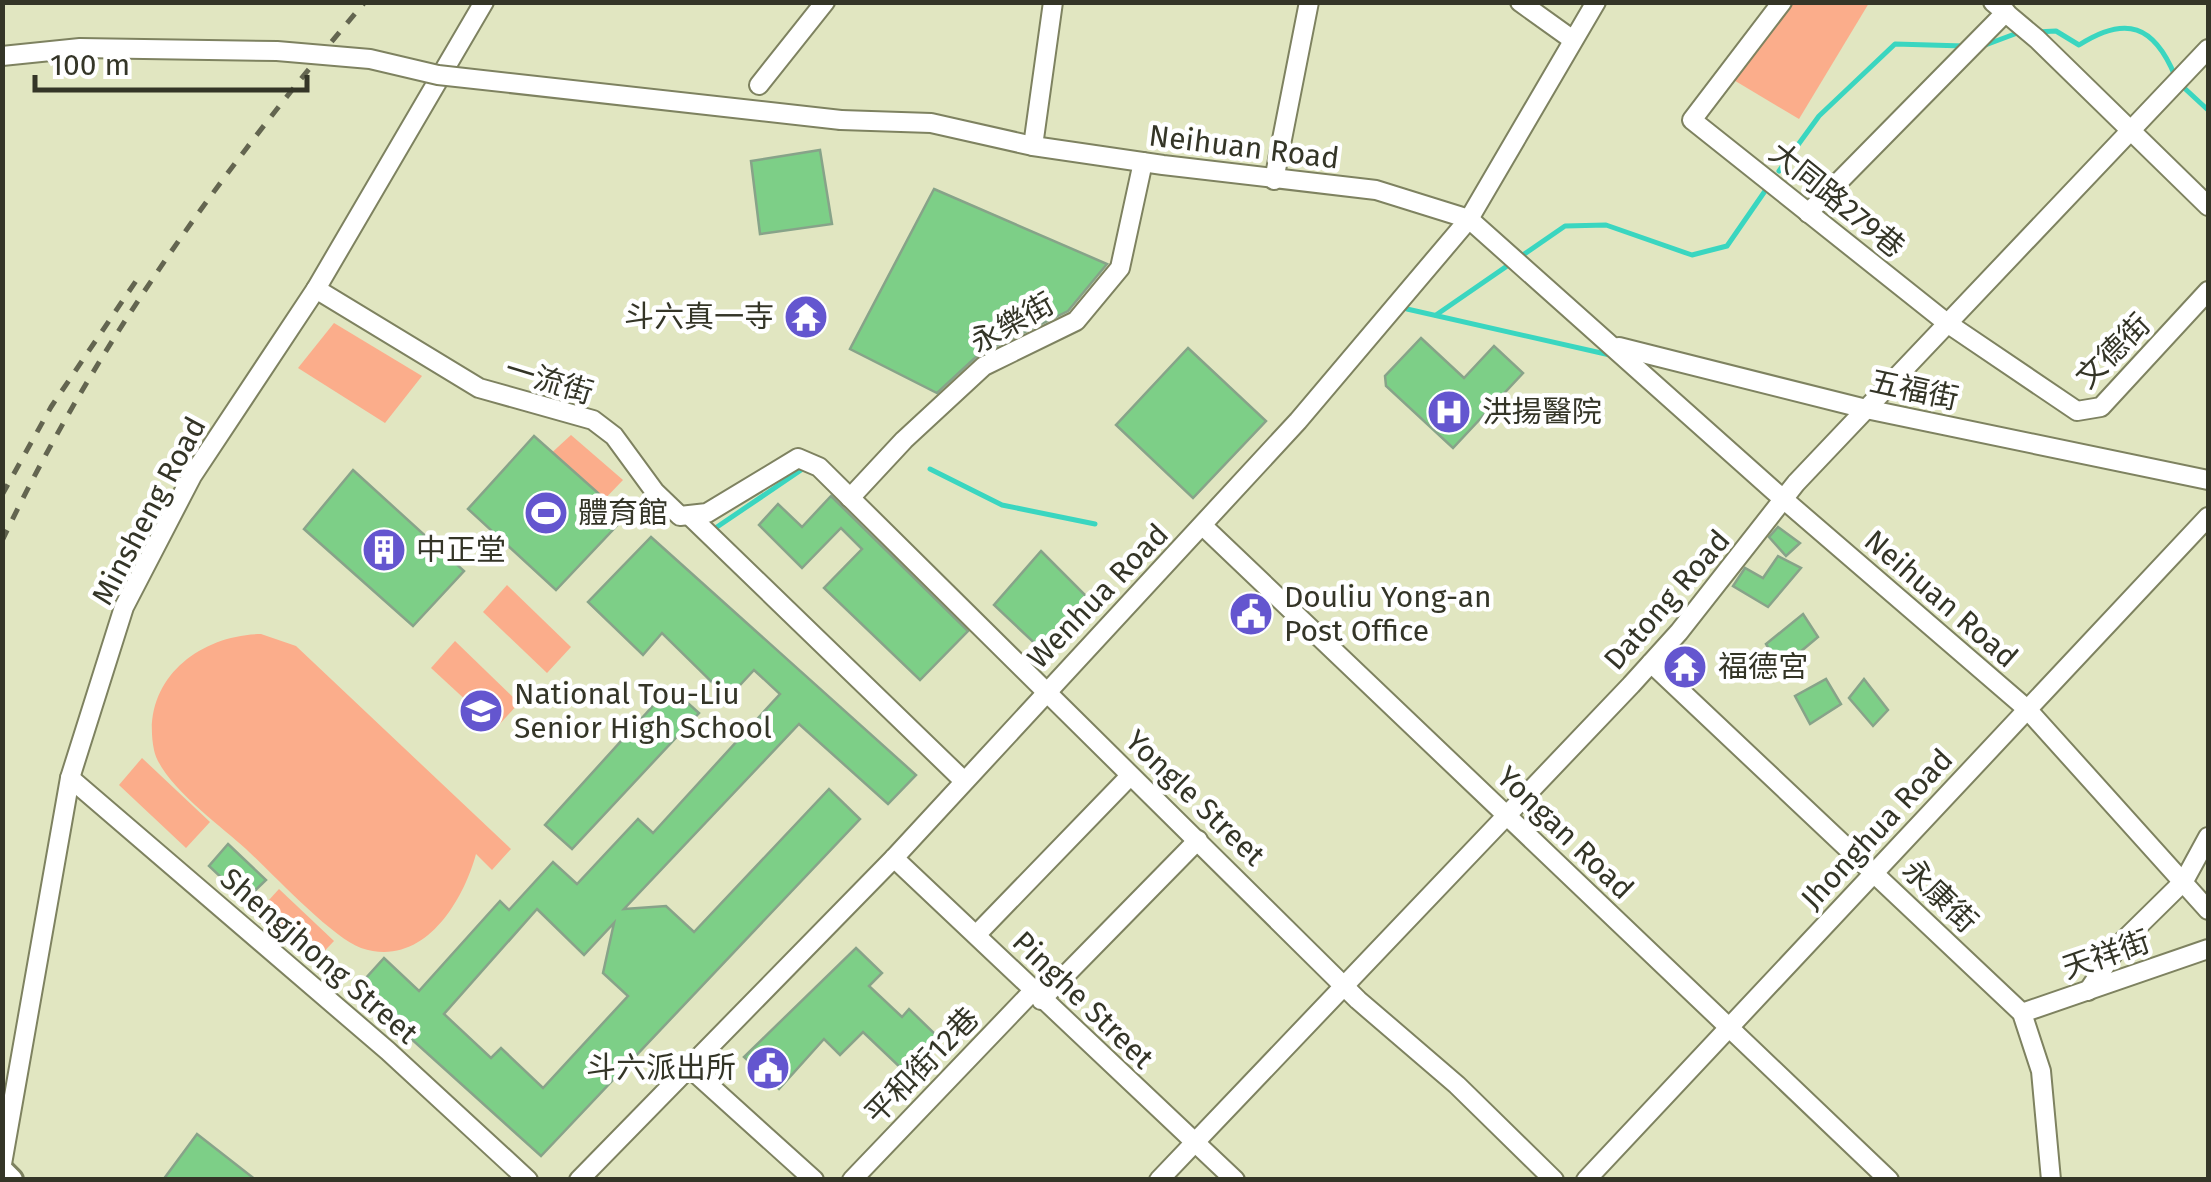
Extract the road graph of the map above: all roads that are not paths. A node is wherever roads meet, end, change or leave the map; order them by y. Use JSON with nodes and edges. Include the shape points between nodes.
{"nodes":[{"id":1,"x":484,"y":2,"type":"edge"},
{"id":2,"x":825,"y":2,"type":"edge"},
{"id":3,"x":1053,"y":2,"type":"edge"},
{"id":4,"x":1309,"y":2,"type":"edge"},
{"id":5,"x":1520,"y":2,"type":"edge"},
{"id":6,"x":1596,"y":2,"type":"edge"},
{"id":7,"x":1782,"y":2,"type":"edge"},
{"id":8,"x":2000,"y":7,"type":"edge"},
{"id":9,"x":1572,"y":40,"type":"junction"},
{"id":10,"x":2208,"y":50,"type":"edge"},
{"id":11,"x":2,"y":56,"type":"edge"},
{"id":12,"x":759,"y":85,"type":"dead end"},
{"id":13,"x":2131,"y":128,"type":"junction"},
{"id":14,"x":1034,"y":146,"type":"junction"},
{"id":15,"x":1143,"y":162,"type":"junction"},
{"id":16,"x":1274,"y":180,"type":"junction"},
{"id":17,"x":2208,"y":206,"type":"edge"},
{"id":18,"x":1808,"y":214,"type":"junction"},
{"id":19,"x":1469,"y":219,"type":"junction"},
{"id":20,"x":316,"y":289,"type":"junction"},
{"id":21,"x":2208,"y":291,"type":"edge"},
{"id":22,"x":1947,"y":323,"type":"junction"},
{"id":23,"x":1610,"y":345,"type":"junction"},
{"id":24,"x":1860,"y":415,"type":"junction"},
{"id":25,"x":2208,"y":480,"type":"edge"},
{"id":26,"x":850,"y":498,"type":"junction"},
{"id":27,"x":1787,"y":499,"type":"junction"},
{"id":28,"x":690,"y":516,"type":"junction"},
{"id":29,"x":2208,"y":517,"type":"edge"},
{"id":30,"x":1203,"y":526,"type":"junction"},
{"id":31,"x":1651,"y":663,"type":"junction"},
{"id":32,"x":1046,"y":690,"type":"junction"},
{"id":33,"x":2027,"y":708,"type":"junction"},
{"id":34,"x":1130,"y":776,"type":"junction"},
{"id":35,"x":70,"y":778,"type":"junction"},
{"id":36,"x":964,"y":781,"type":"junction"},
{"id":37,"x":1508,"y":814,"type":"junction"},
{"id":38,"x":2208,"y":837,"type":"edge"},
{"id":39,"x":1198,"y":840,"type":"junction"},
{"id":40,"x":894,"y":858,"type":"junction"},
{"id":41,"x":1875,"y":872,"type":"junction"},
{"id":42,"x":2184,"y":881,"type":"junction"},
{"id":43,"x":2208,"y":910,"type":"edge"},
{"id":44,"x":977,"y":934,"type":"junction"},
{"id":45,"x":2208,"y":949,"type":"edge"},
{"id":46,"x":1345,"y":986,"type":"junction"},
{"id":47,"x":2088,"y":990,"type":"junction"},
{"id":48,"x":1037,"y":996,"type":"junction"},
{"id":49,"x":2022,"y":1013,"type":"junction"},
{"id":50,"x":1727,"y":1028,"type":"junction"},
{"id":51,"x":690,"y":1068,"type":"junction"},
{"id":52,"x":1194,"y":1144,"type":"junction"},
{"id":53,"x":2,"y":1167,"type":"edge"},
{"id":54,"x":11,"y":1180,"type":"edge"},
{"id":55,"x":528,"y":1180,"type":"edge"},
{"id":56,"x":579,"y":1180,"type":"edge"},
{"id":57,"x":814,"y":1180,"type":"edge"},
{"id":58,"x":852,"y":1180,"type":"edge"},
{"id":59,"x":1159,"y":1180,"type":"edge"},
{"id":60,"x":1234,"y":1180,"type":"edge"},
{"id":61,"x":1554,"y":1180,"type":"edge"},
{"id":62,"x":1586,"y":1180,"type":"edge"},
{"id":63,"x":1889,"y":1180,"type":"edge"},
{"id":64,"x":2051,"y":1180,"type":"edge"}],
"edges":[{"from":1,"to":20,"type":"street","name":"Minsheng Road"},
{"from":2,"to":12,"type":"street"},
{"from":3,"to":14,"type":"street"},
{"from":4,"to":16,"type":"street"},
{"from":5,"to":9,"type":"street"},
{"from":6,"to":9,"type":"street","name":"Wenhua Road"},
{"from":7,"to":18,"type":"street","name":"大同路279巷","via":[[1692,120]]},
{"from":8,"to":13,"type":"street"},
{"from":8,"to":18,"type":"street","via":[[1980,39]]},
{"from":9,"to":19,"type":"street","name":"Wenhua Road"},
{"from":10,"to":13,"type":"street","name":"Datong Road"},
{"from":11,"to":14,"type":"street","name":"Neihuan Road","bridge":true,"via":[[80,48],[277,51],[841,120],[931,123]]},
{"from":13,"to":17,"type":"street"},
{"from":13,"to":22,"type":"street","name":"Datong Road"},
{"from":14,"to":15,"type":"street","name":"Neihuan Road"},
{"from":15,"to":16,"type":"street","name":"Neihuan Road"},
{"from":15,"to":26,"type":"street","name":"永樂街","via":[[1120,268],[1076,322],[984,366]]},
{"from":16,"to":19,"type":"street","name":"Neihuan Road","via":[[1376,190]]},
{"from":18,"to":22,"type":"street","name":"大同路279巷"},
{"from":19,"to":23,"type":"street","name":"Neihuan Road"},
{"from":19,"to":30,"type":"street","name":"Wenhua Road"},
{"from":20,"to":28,"type":"street","name":"一流街","via":[[479,388],[593,420],[614,436],[655,492],[680,516]]},
{"from":20,"to":35,"type":"street","name":"Minsheng Road","via":[[192,476],[124,607]]},
{"from":21,"to":22,"type":"street","name":"文德街","via":[[2090,412],[2077,411]]},
{"from":22,"to":24,"type":"street","name":"Datong Road"},
{"from":23,"to":24,"type":"street","name":"五福街"},
{"from":23,"to":27,"type":"street","name":"Neihuan Road"},
{"from":24,"to":25,"type":"street","name":"五福街"},
{"from":24,"to":27,"type":"street","name":"Datong Road"},
{"from":26,"to":28,"type":"street","name":"Yongle Street","via":[[818,467],[798,458],[707,513]]},
{"from":26,"to":32,"type":"street","name":"Yongle Street"},
{"from":27,"to":31,"type":"street","name":"Datong Road"},
{"from":27,"to":33,"type":"street","name":"Neihuan Road"},
{"from":28,"to":36,"type":"street","name":"一流街"},
{"from":29,"to":33,"type":"street","name":"Jhonghua Road"},
{"from":30,"to":32,"type":"street","name":"Wenhua Road"},
{"from":30,"to":37,"type":"street","name":"Yongan Road"},
{"from":31,"to":37,"type":"street","name":"Datong Road"},
{"from":31,"to":41,"type":"street","name":"永康街"},
{"from":32,"to":34,"type":"street","name":"Yongle Street"},
{"from":32,"to":36,"type":"street","name":"Wenhua Road"},
{"from":33,"to":41,"type":"street","name":"Jhonghua Road"},
{"from":33,"to":42,"type":"street","name":"Neihuan Road"},
{"from":34,"to":39,"type":"street","name":"Yongle Street"},
{"from":34,"to":44,"type":"street"},
{"from":35,"to":53,"type":"street","name":"Minsheng Road"},
{"from":35,"to":55,"type":"street","name":"Shengjhong Street"},
{"from":36,"to":40,"type":"street","name":"Wenhua Road"},
{"from":37,"to":46,"type":"street","name":"Datong Road"},
{"from":37,"to":50,"type":"street","name":"Yongan Road"},
{"from":38,"to":42,"type":"street"},
{"from":39,"to":46,"type":"street","name":"Yongle Street"},
{"from":39,"to":48,"type":"street","name":"平和街12巷"},
{"from":40,"to":44,"type":"street","name":"Pinghe Street"},
{"from":40,"to":51,"type":"street","name":"Wenhua Road"},
{"from":41,"to":49,"type":"street","name":"永康街"},
{"from":41,"to":50,"type":"street","name":"Jhonghua Road"},
{"from":42,"to":43,"type":"street","name":"Neihuan Road"},
{"from":42,"to":47,"type":"street","via":[[2119,945]]},
{"from":44,"to":48,"type":"street","name":"Pinghe Street"},
{"from":45,"to":47,"type":"street","name":"天祥街"},
{"from":46,"to":52,"type":"street","name":"Datong Road"},
{"from":46,"to":61,"type":"street","name":"Yongle Street"},
{"from":47,"to":49,"type":"street","name":"天祥街"},
{"from":48,"to":52,"type":"street","name":"Pinghe Street"},
{"from":48,"to":58,"type":"street","name":"平和街12巷"},
{"from":49,"to":64,"type":"street","name":"永康街","via":[[2041,1072]]},
{"from":50,"to":62,"type":"street","name":"Jhonghua Road"},
{"from":50,"to":63,"type":"street","name":"Yongan Road"},
{"from":51,"to":56,"type":"street","name":"Wenhua Road"},
{"from":51,"to":57,"type":"street"},
{"from":52,"to":59,"type":"street","name":"Datong Road"},
{"from":52,"to":60,"type":"street","name":"Pinghe Street"},
{"from":53,"to":54,"type":"street"}]}
